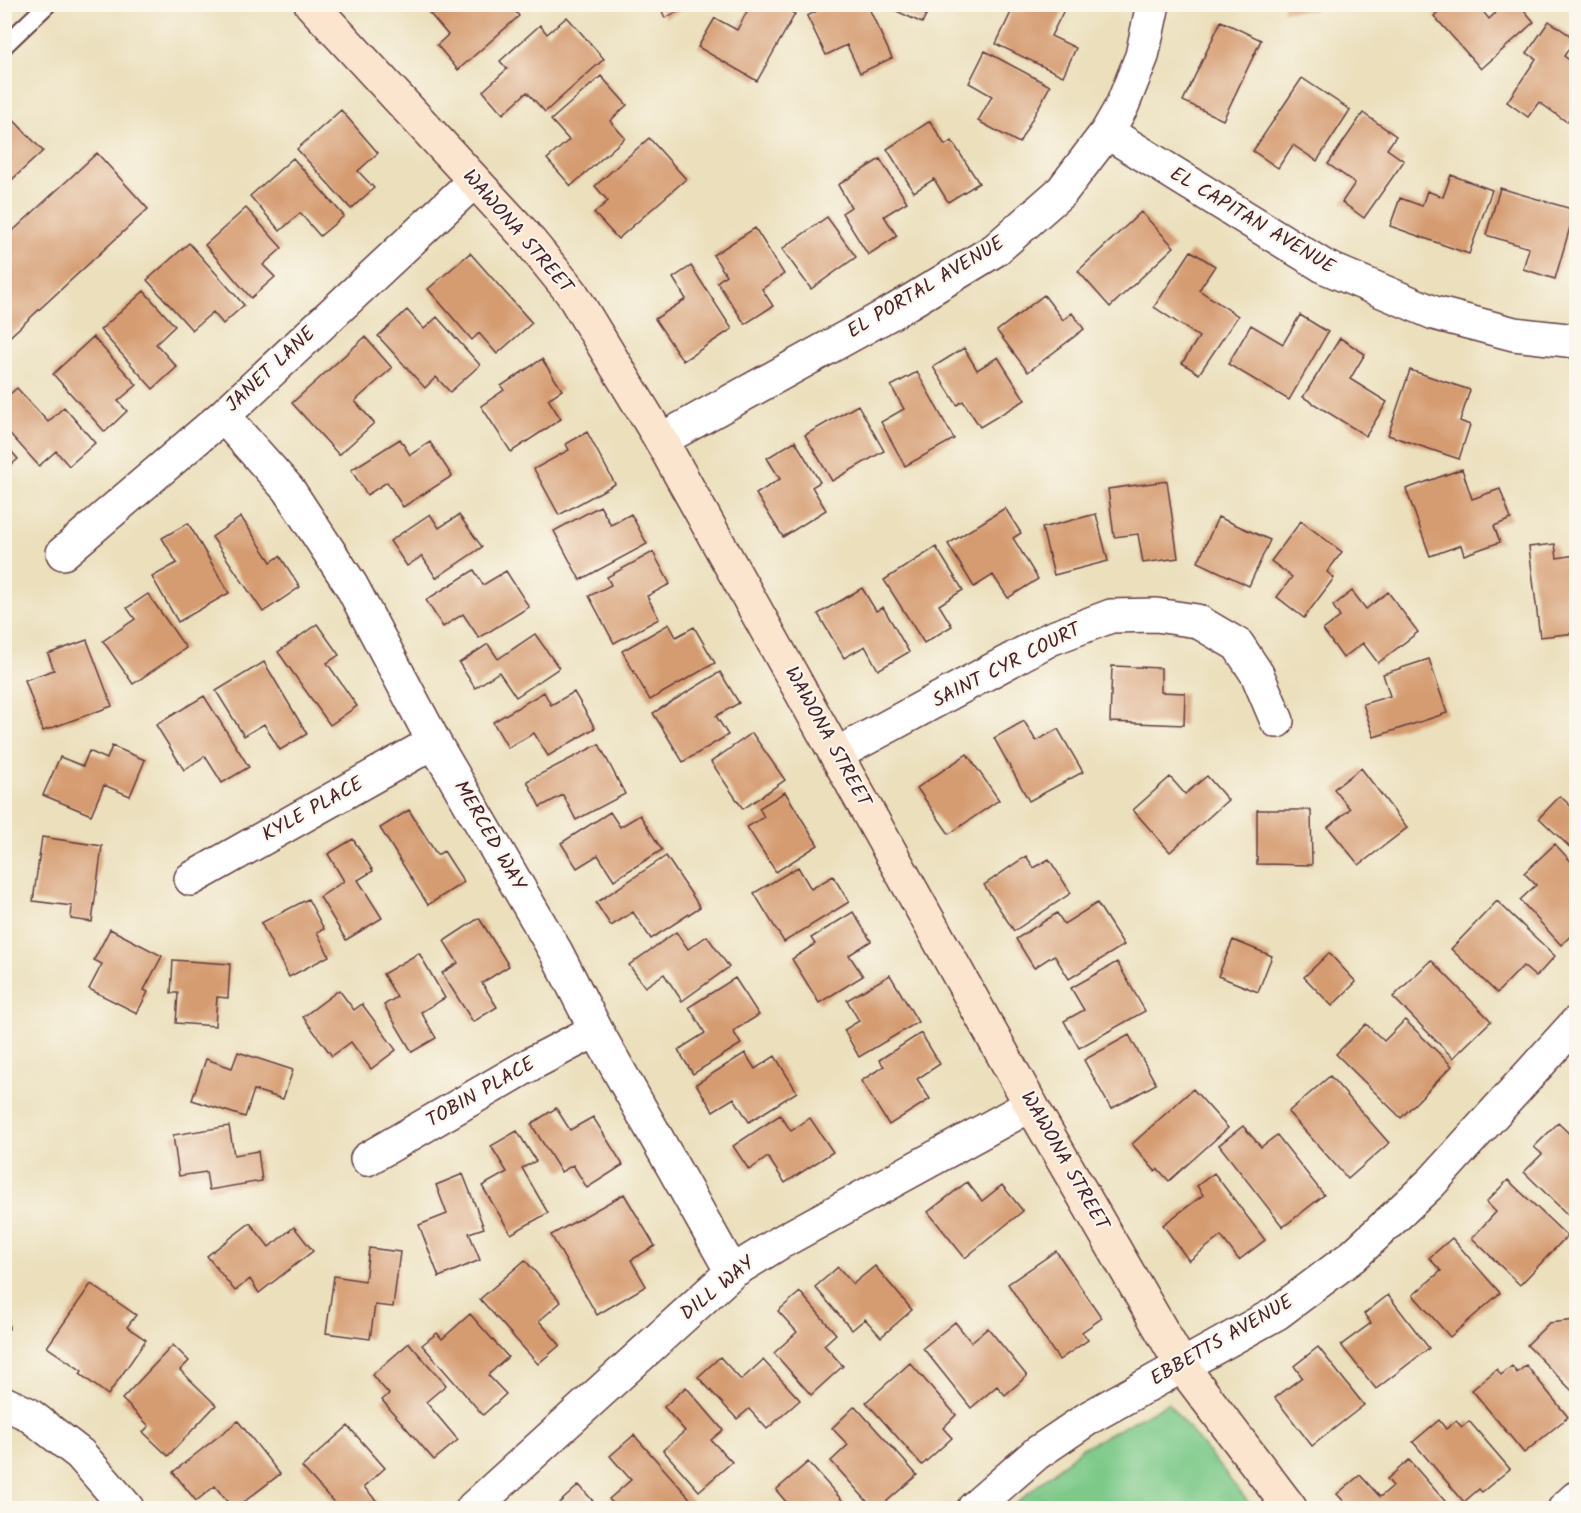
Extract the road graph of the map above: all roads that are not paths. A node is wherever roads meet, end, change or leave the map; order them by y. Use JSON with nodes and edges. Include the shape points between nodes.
{"nodes":[{"id":1,"x":48,"y":4,"type":"edge"},
{"id":2,"x":311,"y":4,"type":"edge"},
{"id":3,"x":1153,"y":4,"type":"edge"},
{"id":4,"x":4,"y":46,"type":"edge"},
{"id":5,"x":1107,"y":132,"type":"junction"},
{"id":6,"x":474,"y":182,"type":"junction"},
{"id":7,"x":1576,"y":341,"type":"edge"},
{"id":8,"x":223,"y":416,"type":"junction"},
{"id":9,"x":661,"y":440,"type":"junction"},
{"id":10,"x":63,"y":553,"type":"dead end"},
{"id":11,"x":1277,"y":721,"type":"dead end"},
{"id":12,"x":434,"y":742,"type":"junction"},
{"id":13,"x":837,"y":754,"type":"junction"},
{"id":14,"x":191,"y":879,"type":"dead end"},
{"id":15,"x":1576,"y":1023,"type":"edge"},
{"id":16,"x":596,"y":1030,"type":"junction"},
{"id":17,"x":1031,"y":1105,"type":"junction"},
{"id":18,"x":367,"y":1159,"type":"dead end"},
{"id":19,"x":732,"y":1272,"type":"junction"},
{"id":20,"x":1182,"y":1366,"type":"junction"},
{"id":21,"x":4,"y":1403,"type":"edge"},
{"id":22,"x":1576,"y":1498,"type":"edge"},
{"id":23,"x":127,"y":1509,"type":"edge"},
{"id":24,"x":473,"y":1509,"type":"edge"},
{"id":25,"x":974,"y":1509,"type":"edge"},
{"id":26,"x":1290,"y":1509,"type":"edge"},
{"id":27,"x":1565,"y":1509,"type":"edge"}],
"edges":[{"from":1,"to":4,"type":"lane"},
{"from":2,"to":6,"type":"street","name":"WAWONA STREET"},
{"from":3,"to":5,"type":"street","name":"EL PORTAL AVENUE","via":[[1142,56]]},
{"from":5,"to":7,"type":"street","name":"EL CAPITAN AVENUE","via":[[1325,267],[1434,313],[1514,334]]},
{"from":5,"to":9,"type":"street","name":"EL PORTAL AVENUE","via":[[1062,190],[995,250],[896,310]]},
{"from":6,"to":8,"type":"street","name":"JANET LANE"},
{"from":6,"to":9,"type":"street","name":"WAWONA STREET","via":[[571,292]]},
{"from":8,"to":10,"type":"street","name":"JANET LANE"},
{"from":8,"to":12,"type":"street","name":"MERCED WAY","via":[[288,489],[351,585]]},
{"from":9,"to":13,"type":"street","name":"WAWONA STREET"},
{"from":11,"to":13,"type":"street","name":"SAINT CYR COURT","via":[[1257,674],[1238,645],[1197,621],[1156,615],[1111,616],[1050,639]]},
{"from":12,"to":14,"type":"street","name":"KYLE PLACE"},
{"from":12,"to":16,"type":"street","name":"MERCED WAY","via":[[556,952]]},
{"from":13,"to":17,"type":"street","name":"WAWONA STREET"},
{"from":15,"to":20,"type":"street","name":"EBBETTS AVENUE","via":[[1432,1182],[1353,1256],[1277,1313]]},
{"from":16,"to":18,"type":"street","name":"TOBIN PLACE"},
{"from":16,"to":19,"type":"street","name":"MERCED WAY"},
{"from":17,"to":19,"type":"street","name":"DILL WAY"},
{"from":17,"to":20,"type":"street","name":"WAWONA STREET"},
{"from":19,"to":24,"type":"street","name":"DILL WAY"},
{"from":20,"to":25,"type":"street","name":"EBBETTS AVENUE","via":[[1081,1423],[1038,1453]]},
{"from":20,"to":26,"type":"street","name":"WAWONA STREET"},
{"from":21,"to":23,"type":"street","via":[[28,1414],[80,1454]]},
{"from":22,"to":27,"type":"street"}]}
